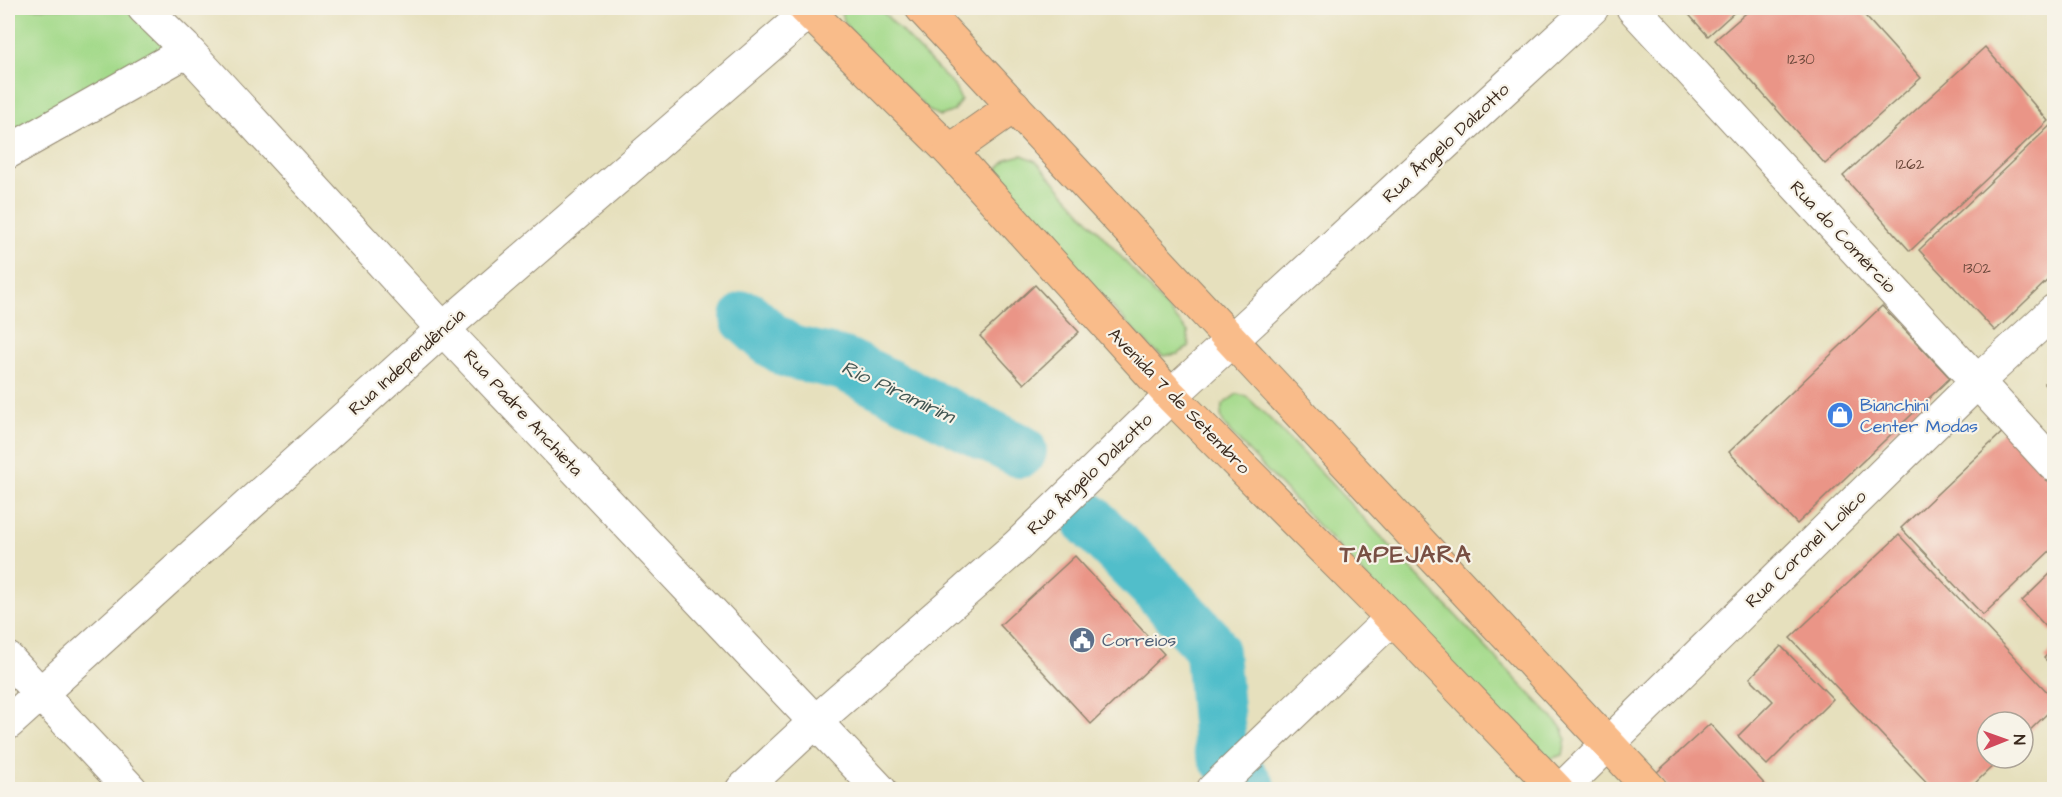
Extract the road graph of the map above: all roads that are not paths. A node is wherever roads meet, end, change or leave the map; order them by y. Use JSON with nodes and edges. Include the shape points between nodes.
{"nodes":[{"id":1,"x":144,"y":8,"type":"edge"},
{"id":2,"x":922,"y":8,"type":"edge"},
{"id":3,"x":1592,"y":8,"type":"edge"},
{"id":4,"x":1633,"y":8,"type":"edge"},
{"id":5,"x":809,"y":9,"type":"edge"},
{"id":6,"x":187,"y":51,"type":"junction"},
{"id":7,"x":1014,"y":106,"type":"junction"},
{"id":8,"x":950,"y":151,"type":"junction"},
{"id":9,"x":8,"y":152,"type":"edge"},
{"id":10,"x":2055,"y":311,"type":"edge"},
{"id":11,"x":443,"y":329,"type":"junction"},
{"id":12,"x":1233,"y":340,"type":"junction"},
{"id":13,"x":1977,"y":382,"type":"junction"},
{"id":14,"x":1171,"y":396,"type":"junction"},
{"id":15,"x":2055,"y":465,"type":"edge"},
{"id":16,"x":1392,"y":618,"type":"junction"},
{"id":17,"x":8,"y":659,"type":"edge"},
{"id":18,"x":40,"y":692,"type":"junction"},
{"id":19,"x":815,"y":722,"type":"junction"},
{"id":20,"x":8,"y":723,"type":"edge"},
{"id":21,"x":1608,"y":743,"type":"junction"},
{"id":22,"x":1217,"y":786,"type":"edge"},
{"id":23,"x":130,"y":789,"type":"edge"},
{"id":24,"x":742,"y":789,"type":"edge"},
{"id":25,"x":880,"y":789,"type":"edge"},
{"id":26,"x":1559,"y":789,"type":"edge"},
{"id":27,"x":1651,"y":789,"type":"edge"}],
"edges":[{"from":1,"to":6,"type":"street","name":"Rua Padre Anchieta"},
{"from":2,"to":7,"type":"main road"},
{"from":3,"to":12,"type":"street","name":"Rua Ângelo Dalzotto"},
{"from":4,"to":13,"type":"street","name":"Rua do Comércio"},
{"from":5,"to":8,"type":"main road","name":"Avenida 7 de Setembro"},
{"from":5,"to":11,"type":"street","name":"Rua Independência"},
{"from":6,"to":9,"type":"street"},
{"from":6,"to":11,"type":"street","name":"Rua Padre Anchieta"},
{"from":7,"to":8,"type":"main road"},
{"from":7,"to":12,"type":"main road"},
{"from":8,"to":14,"type":"main road","name":"Avenida 7 de Setembro"},
{"from":10,"to":13,"type":"street","name":"Rua Coronel Lolico"},
{"from":11,"to":18,"type":"street","name":"Rua Independência"},
{"from":11,"to":19,"type":"street","name":"Rua Padre Anchieta"},
{"from":12,"to":14,"type":"street","name":"Rua Ângelo Dalzotto"},
{"from":12,"to":21,"type":"main road"},
{"from":13,"to":15,"type":"street","name":"Rua do Comércio"},
{"from":13,"to":21,"type":"street","name":"Rua Coronel Lolico"},
{"from":14,"to":16,"type":"main road","name":"Avenida 7 de Setembro"},
{"from":14,"to":19,"type":"street","name":"Rua Ângelo Dalzotto","via":[[1017,546]]},
{"from":16,"to":22,"type":"street"},
{"from":16,"to":26,"type":"main road","name":"Avenida 7 de Setembro"},
{"from":17,"to":18,"type":"street"},
{"from":18,"to":20,"type":"street","name":"Rua Independência"},
{"from":18,"to":23,"type":"street"},
{"from":19,"to":24,"type":"street","name":"Rua Ângelo Dalzotto"},
{"from":19,"to":25,"type":"street","name":"Rua Padre Anchieta"},
{"from":21,"to":26,"type":"street","name":"Rua Coronel Lolico"},
{"from":21,"to":27,"type":"main road"}]}
